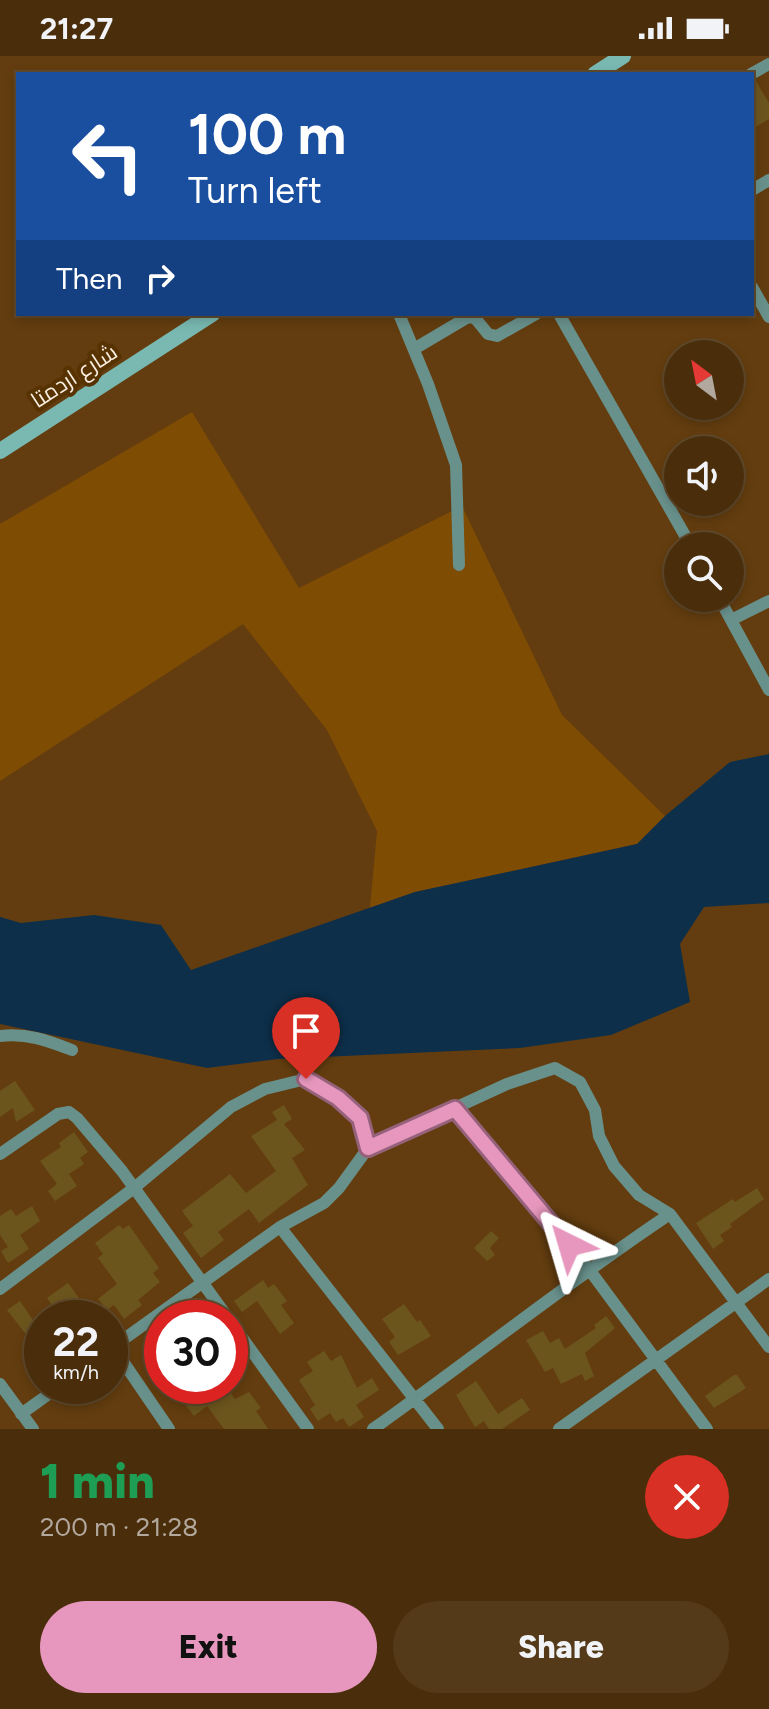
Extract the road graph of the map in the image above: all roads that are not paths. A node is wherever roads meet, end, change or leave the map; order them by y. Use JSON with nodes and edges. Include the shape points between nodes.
{"nodes":[{"id":1,"x":623,"y":56,"type":"edge"},
{"id":2,"x":598,"y":72,"type":"edge"},
{"id":3,"x":754,"y":291,"type":"edge"},
{"id":4,"x":209,"y":316,"type":"edge"},
{"id":5,"x":400,"y":316,"type":"edge"},
{"id":6,"x":532,"y":316,"type":"edge"},
{"id":7,"x":560,"y":316,"type":"edge"},
{"id":8,"x":769,"y":317,"type":"edge"},
{"id":9,"x":414,"y":349,"type":"junction"},
{"id":10,"x":0,"y":451,"type":"edge"},
{"id":11,"x":683,"y":532,"type":"edge"},
{"id":12,"x":459,"y":565,"type":"dead end"},
{"id":13,"x":769,"y":601,"type":"edge"},
{"id":14,"x":727,"y":612,"type":"edge"},
{"id":15,"x":731,"y":620,"type":"junction"},
{"id":16,"x":769,"y":690,"type":"edge"},
{"id":17,"x":0,"y":1036,"type":"edge"},
{"id":18,"x":72,"y":1050,"type":"dead end"},
{"id":19,"x":455,"y":1109,"type":"junction"},
{"id":20,"x":368,"y":1148,"type":"junction"},
{"id":21,"x":0,"y":1154,"type":"edge"},
{"id":22,"x":134,"y":1188,"type":"junction"},
{"id":23,"x":670,"y":1214,"type":"junction"},
{"id":24,"x":280,"y":1227,"type":"junction"},
{"id":25,"x":588,"y":1268,"type":"junction"},
{"id":26,"x":769,"y":1279,"type":"edge"},
{"id":27,"x":202,"y":1282,"type":"junction"},
{"id":28,"x":0,"y":1289,"type":"edge"},
{"id":29,"x":215,"y":1300,"type":"edge"},
{"id":30,"x":735,"y":1302,"type":"junction"},
{"id":31,"x":128,"y":1336,"type":"edge"},
{"id":32,"x":248,"y":1346,"type":"edge"},
{"id":33,"x":769,"y":1347,"type":"edge"},
{"id":34,"x":656,"y":1359,"type":"junction"},
{"id":35,"x":128,"y":1371,"type":"edge"},
{"id":36,"x":0,"y":1384,"type":"edge"},
{"id":37,"x":415,"y":1399,"type":"junction"},
{"id":38,"x":35,"y":1404,"type":"edge"},
{"id":39,"x":21,"y":1414,"type":"junction"},
{"id":40,"x":33,"y":1429,"type":"edge"},
{"id":41,"x":169,"y":1429,"type":"edge"},
{"id":42,"x":308,"y":1429,"type":"edge"},
{"id":43,"x":373,"y":1429,"type":"edge"},
{"id":44,"x":438,"y":1429,"type":"edge"},
{"id":45,"x":559,"y":1429,"type":"edge"},
{"id":46,"x":707,"y":1429,"type":"edge"}],
"edges":[{"from":1,"to":2,"type":"main road"},
{"from":3,"to":8,"type":"street"},
{"from":4,"to":10,"type":"main road","name":"شارع اردمتا"},
{"from":5,"to":9,"type":"street"},
{"from":6,"to":9,"type":"street","via":[[497,336],[468,317]]},
{"from":7,"to":11,"type":"street"},
{"from":9,"to":12,"type":"street","via":[[456,465]]},
{"from":13,"to":15,"type":"street"},
{"from":14,"to":15,"type":"street"},
{"from":15,"to":16,"type":"street"},
{"from":17,"to":18,"type":"street","via":[[21,1034]]},
{"from":19,"to":20,"type":"street"},
{"from":19,"to":23,"type":"street","via":[[555,1068],[580,1082],[614,1166],[639,1195]]},
{"from":19,"to":25,"type":"street"},
{"from":20,"to":22,"type":"street","via":[[360,1118],[306,1079],[265,1089],[231,1107]]},
{"from":20,"to":24,"type":"street","via":[[324,1203]]},
{"from":21,"to":22,"type":"street","via":[[58,1114],[69,1112]]},
{"from":22,"to":27,"type":"street"},
{"from":22,"to":28,"type":"street"},
{"from":23,"to":25,"type":"street"},
{"from":23,"to":30,"type":"street"},
{"from":24,"to":27,"type":"street"},
{"from":24,"to":37,"type":"street"},
{"from":25,"to":34,"type":"street"},
{"from":25,"to":37,"type":"street"},
{"from":26,"to":30,"type":"street"},
{"from":27,"to":29,"type":"street"},
{"from":27,"to":31,"type":"street"},
{"from":30,"to":33,"type":"street"},
{"from":30,"to":34,"type":"street"},
{"from":32,"to":42,"type":"street"},
{"from":34,"to":45,"type":"street"},
{"from":34,"to":46,"type":"street"},
{"from":35,"to":41,"type":"street"},
{"from":36,"to":39,"type":"street"},
{"from":37,"to":43,"type":"street"},
{"from":37,"to":44,"type":"street"},
{"from":38,"to":39,"type":"street"},
{"from":39,"to":40,"type":"street"}]}
